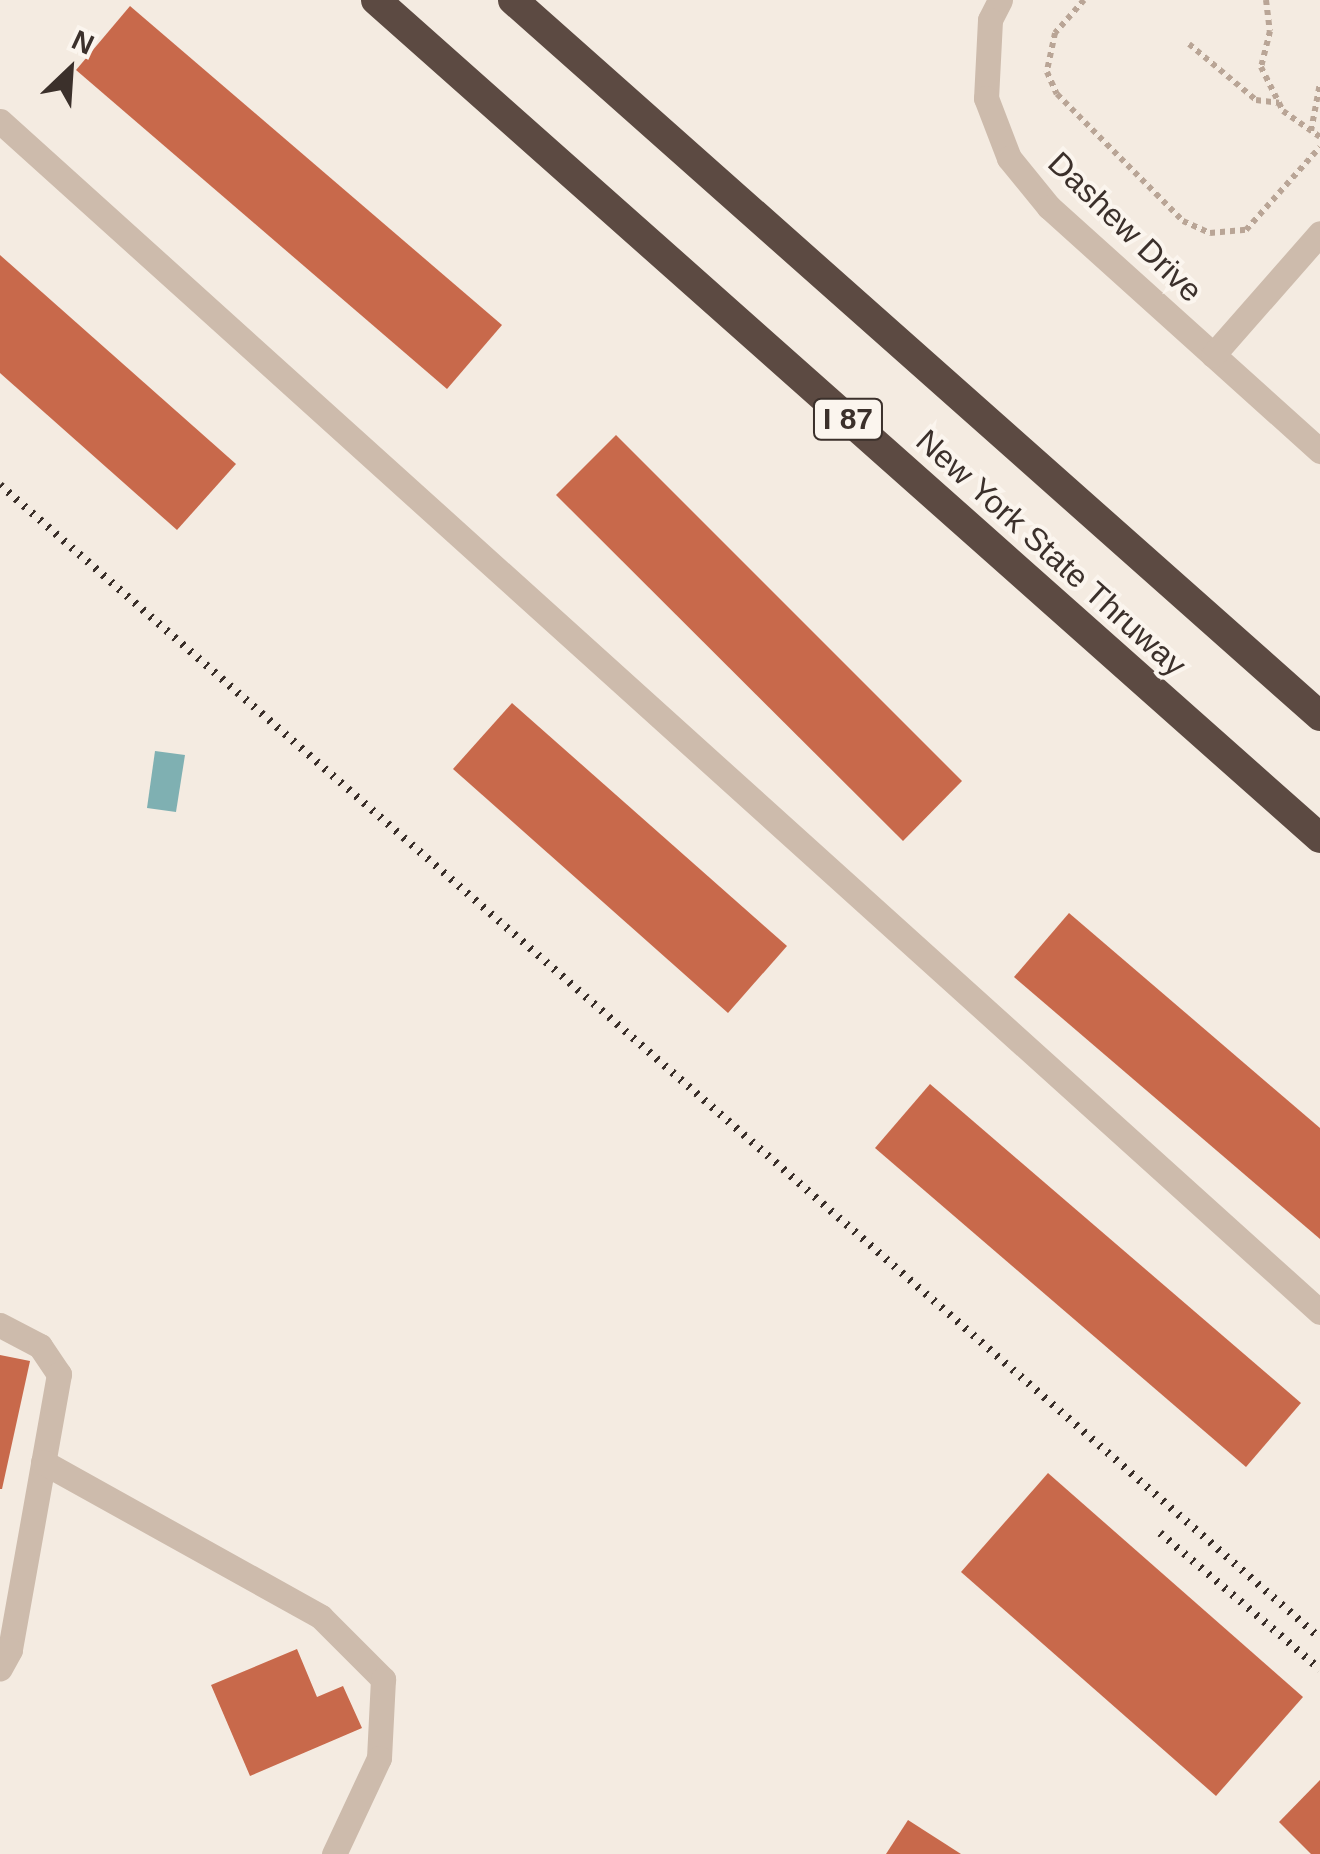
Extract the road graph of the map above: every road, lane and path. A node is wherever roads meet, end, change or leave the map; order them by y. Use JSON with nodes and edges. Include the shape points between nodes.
{"nodes":[{"id":1,"x":376,"y":0,"type":"edge"},
{"id":2,"x":512,"y":0,"type":"edge"},
{"id":3,"x":1000,"y":0,"type":"edge"},
{"id":4,"x":1084,"y":0,"type":"edge"},
{"id":5,"x":1266,"y":0,"type":"edge"},
{"id":6,"x":1189,"y":44,"type":"dead end"},
{"id":7,"x":1320,"y":84,"type":"edge"},
{"id":8,"x":1279,"y":104,"type":"junction"},
{"id":9,"x":1317,"y":119,"type":"edge"},
{"id":10,"x":0,"y":122,"type":"edge"},
{"id":11,"x":1311,"y":131,"type":"junction"},
{"id":12,"x":1320,"y":138,"type":"edge"},
{"id":13,"x":1320,"y":147,"type":"edge"},
{"id":14,"x":1320,"y":234,"type":"edge"},
{"id":15,"x":1213,"y":355,"type":"junction"},
{"id":16,"x":1320,"y":451,"type":"edge"},
{"id":17,"x":1320,"y":716,"type":"edge"},
{"id":18,"x":1320,"y":838,"type":"edge"},
{"id":19,"x":1320,"y":1312,"type":"edge"},
{"id":20,"x":0,"y":1325,"type":"edge"},
{"id":21,"x":43,"y":1462,"type":"junction"},
{"id":22,"x":0,"y":1668,"type":"edge"},
{"id":23,"x":334,"y":1854,"type":"edge"}],
"edges":[{"from":1,"to":18,"type":"highway","name":"New York State Thruway","number":"I 87"},
{"from":2,"to":17,"type":"highway","name":"New York State Thruway","number":"I 87"},
{"from":3,"to":15,"type":"street","name":"Dashew Drive","via":[[990,20],[986,98],[1009,158],[1049,207]]},
{"from":4,"to":13,"type":"path","via":[[1055,33],[1047,72],[1057,94],[1183,221],[1210,233],[1246,230]]},
{"from":5,"to":8,"type":"path","via":[[1270,31],[1262,68]]},
{"from":6,"to":8,"type":"path","via":[[1256,100]]},
{"from":7,"to":9,"type":"path"},
{"from":8,"to":11,"type":"path"},
{"from":9,"to":11,"type":"path"},
{"from":10,"to":19,"type":"street"},
{"from":11,"to":12,"type":"path"},
{"from":14,"to":15,"type":"street"},
{"from":15,"to":16,"type":"street","name":"Dashew Drive"},
{"from":20,"to":21,"type":"street","via":[[40,1346],[59,1374]]},
{"from":21,"to":22,"type":"street"},
{"from":21,"to":23,"type":"street","via":[[321,1617],[383,1679],[378,1758]]}]}
